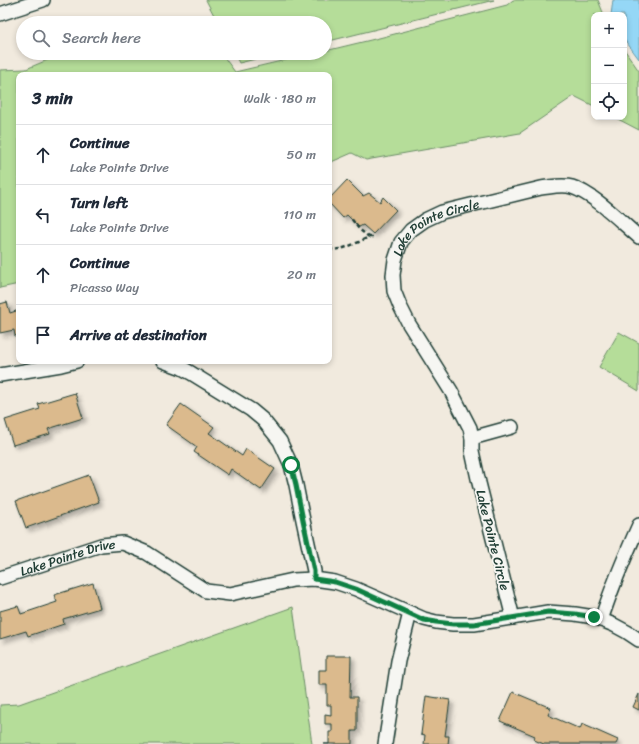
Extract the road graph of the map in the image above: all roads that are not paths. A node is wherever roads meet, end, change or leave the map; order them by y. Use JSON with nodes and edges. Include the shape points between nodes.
{"nodes":[{"id":1,"x":43,"y":0,"type":"edge"},
{"id":2,"x":0,"y":14,"type":"edge"},
{"id":3,"x":639,"y":237,"type":"edge"},
{"id":4,"x":65,"y":364,"type":"edge"},
{"id":5,"x":171,"y":364,"type":"edge"},
{"id":6,"x":0,"y":375,"type":"edge"},
{"id":7,"x":512,"y":427,"type":"dead end"},
{"id":8,"x":472,"y":438,"type":"junction"},
{"id":9,"x":639,"y":525,"type":"edge"},
{"id":10,"x":0,"y":578,"type":"edge"},
{"id":11,"x":314,"y":579,"type":"junction"},
{"id":12,"x":410,"y":613,"type":"junction"},
{"id":13,"x":513,"y":618,"type":"junction"},
{"id":14,"x":601,"y":620,"type":"junction"},
{"id":15,"x":639,"y":640,"type":"edge"},
{"id":16,"x":385,"y":744,"type":"edge"}],
"edges":[{"from":1,"to":2,"type":"street"},
{"from":3,"to":8,"type":"street","name":"Lake Pointe Circle","via":[[598,202],[582,192],[571,187],[557,186],[442,212],[424,220],[401,242],[395,260],[394,291],[409,324],[463,414]]},
{"from":4,"to":6,"type":"street"},
{"from":5,"to":11,"type":"street","via":[[251,410],[280,441],[291,465],[296,485]]},
{"from":7,"to":8,"type":"street"},
{"from":8,"to":13,"type":"street","name":"Lake Pointe Circle","via":[[479,483]]},
{"from":9,"to":14,"type":"street"},
{"from":10,"to":11,"type":"street","name":"Lake Pointe Drive","via":[[101,545],[123,543],[147,553],[206,591],[215,593],[230,594],[293,580]]},
{"from":11,"to":12,"type":"street","name":"Lake Pointe Drive","via":[[356,589]]},
{"from":12,"to":13,"type":"street","name":"Lake Pointe Drive","via":[[424,620],[453,624],[474,624]]},
{"from":12,"to":16,"type":"street","via":[[398,661]]},
{"from":13,"to":14,"type":"street","name":"Lake Pointe Drive","via":[[548,612],[575,614]]},
{"from":14,"to":15,"type":"street","name":"Lake Pointe Drive"}]}
